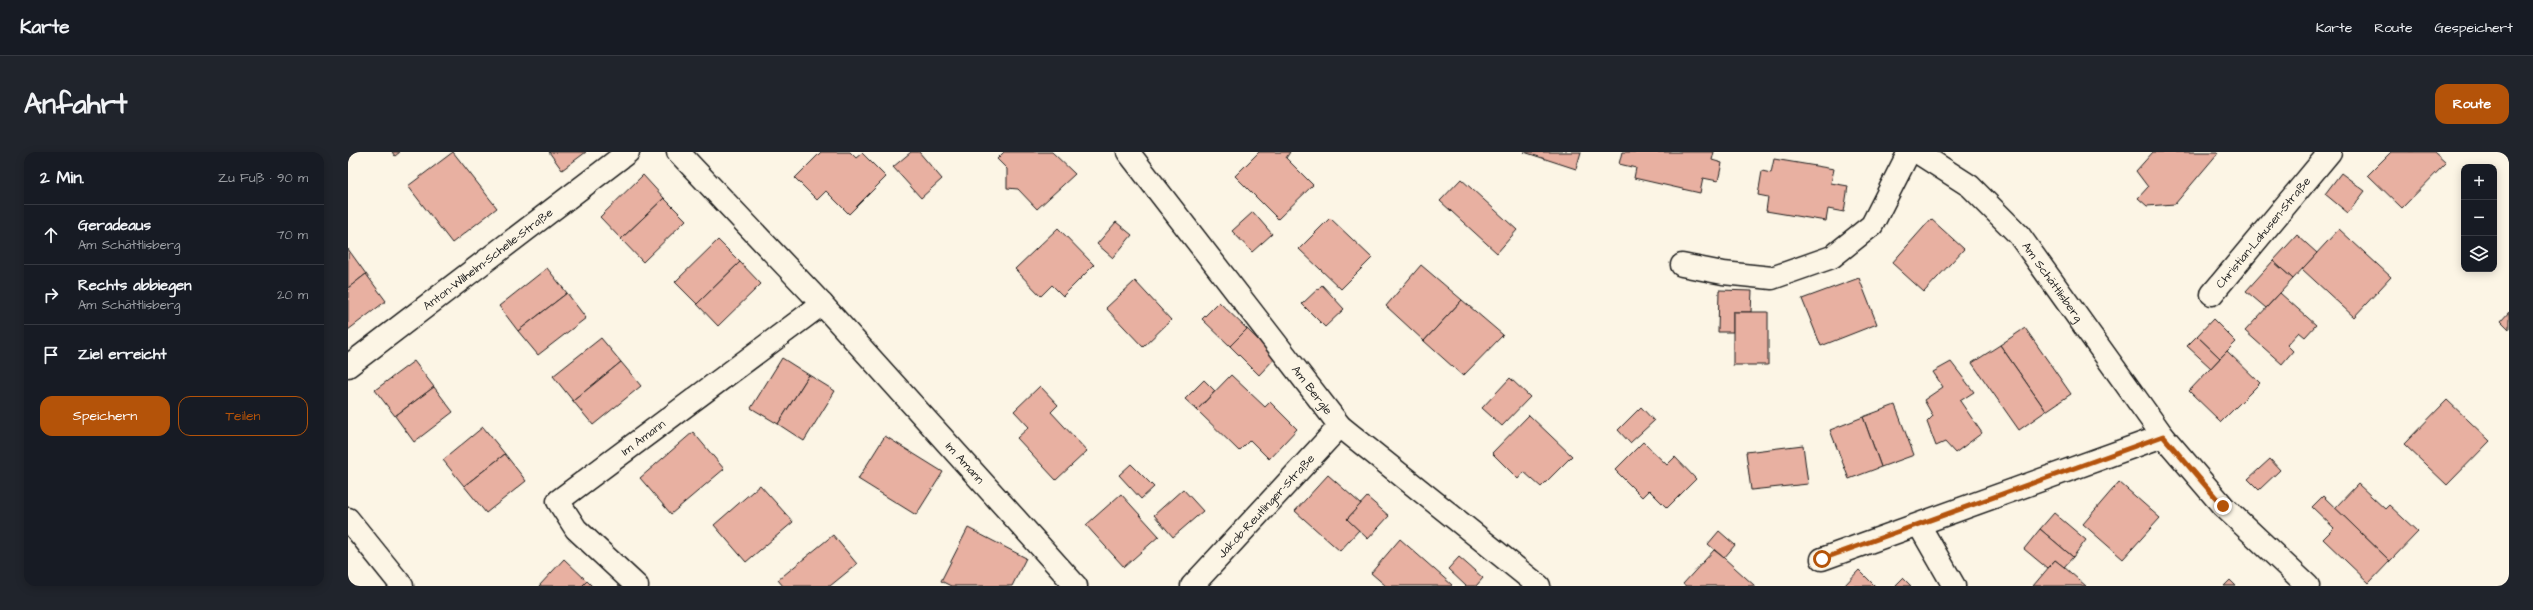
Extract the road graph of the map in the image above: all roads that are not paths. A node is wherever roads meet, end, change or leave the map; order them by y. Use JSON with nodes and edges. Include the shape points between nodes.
{"nodes":[{"id":1,"x":628,"y":152,"type":"edge"},
{"id":2,"x":678,"y":152,"type":"edge"},
{"id":3,"x":1128,"y":152,"type":"edge"},
{"id":4,"x":1909,"y":152,"type":"edge"},
{"id":5,"x":1916,"y":152,"type":"edge"},
{"id":6,"x":2330,"y":152,"type":"edge"},
{"id":7,"x":1682,"y":265,"type":"dead end"},
{"id":8,"x":2212,"y":294,"type":"dead end"},
{"id":9,"x":822,"y":304,"type":"junction"},
{"id":10,"x":348,"y":366,"type":"edge"},
{"id":11,"x":1340,"y":426,"type":"junction"},
{"id":12,"x":2163,"y":436,"type":"junction"},
{"id":13,"x":348,"y":519,"type":"edge"},
{"id":14,"x":1920,"y":525,"type":"junction"},
{"id":15,"x":1822,"y":559,"type":"dead end"},
{"id":16,"x":402,"y":586,"type":"edge"},
{"id":17,"x":637,"y":586,"type":"edge"},
{"id":18,"x":1076,"y":586,"type":"edge"},
{"id":19,"x":1192,"y":586,"type":"edge"},
{"id":20,"x":1539,"y":586,"type":"edge"},
{"id":21,"x":1954,"y":586,"type":"edge"},
{"id":22,"x":2308,"y":586,"type":"edge"}],
"edges":[{"from":1,"to":10,"type":"street","name":"Anton-Wilhelm-Schelle-Straße"},
{"from":2,"to":9,"type":"street","name":"Im Amann"},
{"from":3,"to":11,"type":"street","name":"Am Bergle"},
{"from":4,"to":7,"type":"street","via":[[1872,225],[1832,257],[1772,278],[1723,273]]},
{"from":5,"to":12,"type":"street","name":"Am Schättlisberg","via":[[1970,186],[2018,235]]},
{"from":6,"to":8,"type":"street","name":"Christian-Lahusen-Straße"},
{"from":9,"to":17,"type":"street","name":"Im Amann","via":[[558,501],[576,529]]},
{"from":9,"to":18,"type":"street","name":"Im Amann"},
{"from":11,"to":19,"type":"street","name":"Jakob-Reutlinger-Straße"},
{"from":11,"to":20,"type":"street","name":"Am Bergle"},
{"from":12,"to":14,"type":"street"},
{"from":12,"to":22,"type":"street","name":"Am Schättlisberg","via":[[2223,506]]},
{"from":13,"to":16,"type":"street"},
{"from":14,"to":15,"type":"street"},
{"from":14,"to":21,"type":"street"}]}
